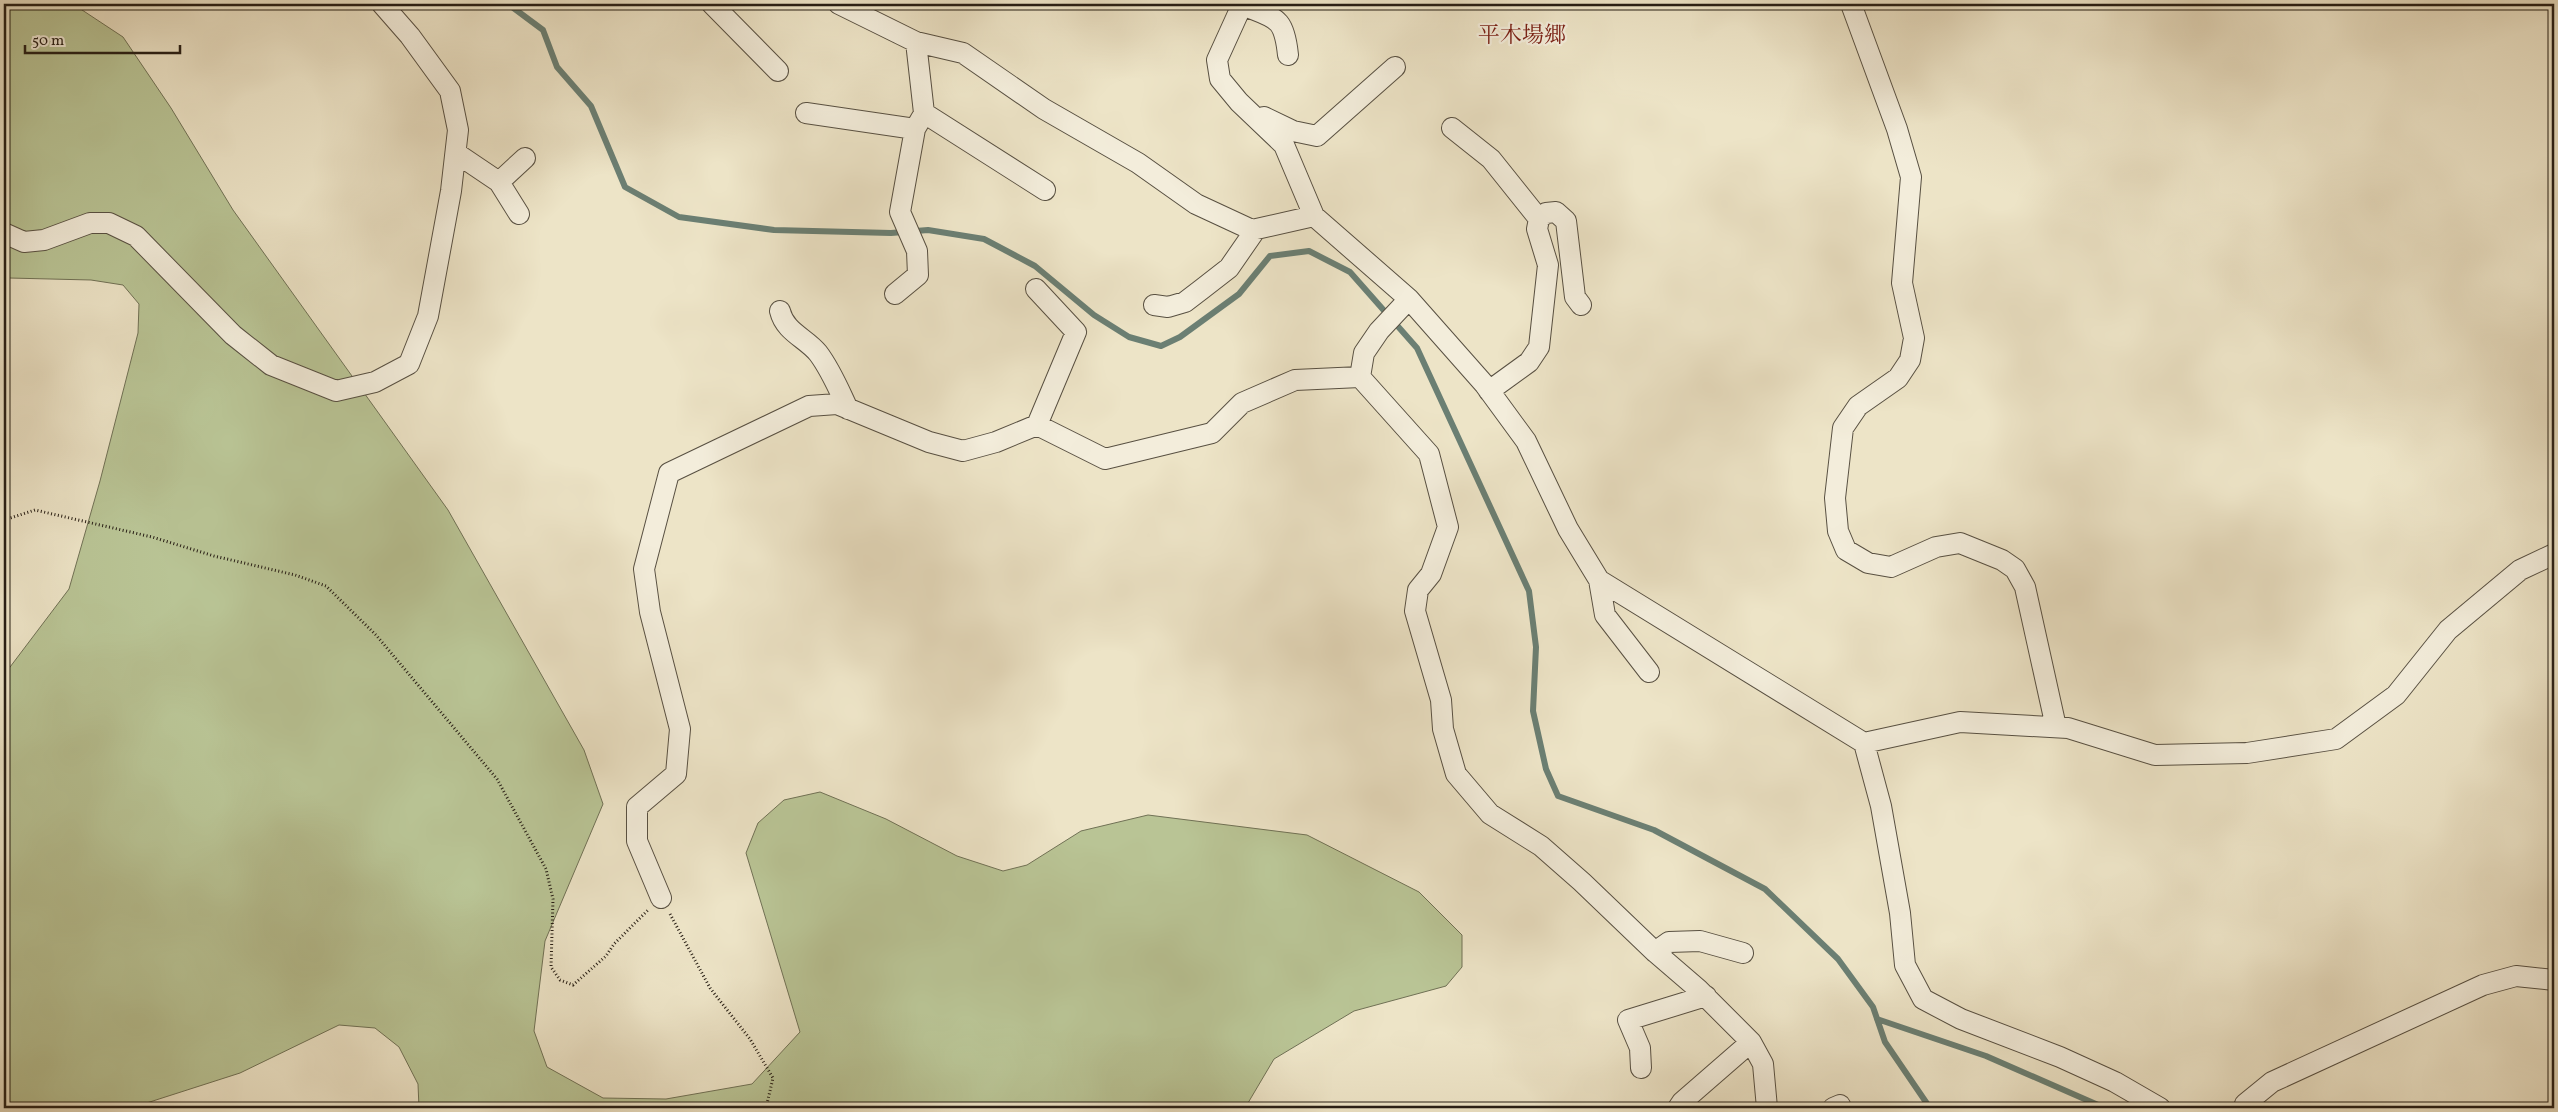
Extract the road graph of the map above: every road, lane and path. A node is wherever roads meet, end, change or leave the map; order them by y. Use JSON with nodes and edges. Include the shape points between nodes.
{"nodes":[{"id":1,"x":382,"y":4,"type":"edge"},
{"id":2,"x":712,"y":4,"type":"edge"},
{"id":3,"x":839,"y":4,"type":"edge"},
{"id":4,"x":1242,"y":4,"type":"edge"},
{"id":5,"x":1851,"y":4,"type":"edge"},
{"id":6,"x":916,"y":42,"type":"junction"},
{"id":7,"x":1288,"y":55,"type":"dead end"},
{"id":8,"x":1394,"y":67,"type":"dead end"},
{"id":9,"x":778,"y":71,"type":"dead end"},
{"id":10,"x":806,"y":113,"type":"dead end"},
{"id":11,"x":1255,"y":116,"type":"junction"},
{"id":12,"x":919,"y":121,"type":"junction"},
{"id":13,"x":1452,"y":128,"type":"dead end"},
{"id":14,"x":456,"y":153,"type":"junction"},
{"id":15,"x":525,"y":158,"type":"dead end"},
{"id":16,"x":499,"y":182,"type":"junction"},
{"id":17,"x":1045,"y":190,"type":"dead end"},
{"id":18,"x":519,"y":214,"type":"dead end"},
{"id":19,"x":1314,"y":216,"type":"junction"},
{"id":20,"x":1539,"y":219,"type":"junction"},
{"id":21,"x":1256,"y":229,"type":"junction"},
{"id":22,"x":4,"y":233,"type":"edge"},
{"id":23,"x":1036,"y":289,"type":"dead end"},
{"id":24,"x":894,"y":294,"type":"dead end"},
{"id":25,"x":1404,"y":304,"type":"junction"},
{"id":26,"x":1154,"y":305,"type":"dead end"},
{"id":27,"x":1581,"y":305,"type":"dead end"},
{"id":28,"x":780,"y":311,"type":"dead end"},
{"id":29,"x":1360,"y":377,"type":"junction"},
{"id":30,"x":1489,"y":390,"type":"junction"},
{"id":31,"x":848,"y":409,"type":"junction"},
{"id":32,"x":1037,"y":425,"type":"junction"},
{"id":33,"x":4,"y":520,"type":"edge"},
{"id":34,"x":2554,"y":554,"type":"edge"},
{"id":35,"x":1599,"y":580,"type":"junction"},
{"id":36,"x":1649,"y":672,"type":"dead end"},
{"id":37,"x":2056,"y":727,"type":"junction"},
{"id":38,"x":1864,"y":743,"type":"junction"},
{"id":39,"x":661,"y":898,"type":"junction"},
{"id":40,"x":1655,"y":952,"type":"junction"},
{"id":41,"x":1742,"y":953,"type":"dead end"},
{"id":42,"x":2554,"y":980,"type":"edge"},
{"id":43,"x":1706,"y":996,"type":"junction"},
{"id":44,"x":1751,"y":1042,"type":"junction"},
{"id":45,"x":1641,"y":1068,"type":"dead end"},
{"id":46,"x":766,"y":1108,"type":"edge"},
{"id":47,"x":1678,"y":1108,"type":"edge"},
{"id":48,"x":1767,"y":1108,"type":"edge"},
{"id":49,"x":2160,"y":1108,"type":"edge"},
{"id":50,"x":2244,"y":1108,"type":"edge"}],
"edges":[{"from":1,"to":14,"type":"street","via":[[450,91],[458,130]]},
{"from":2,"to":9,"type":"street"},
{"from":3,"to":6,"type":"street"},
{"from":4,"to":7,"type":"street","via":[[1278,20],[1286,32]]},
{"from":4,"to":11,"type":"street","via":[[1217,60],[1220,79]]},
{"from":5,"to":37,"type":"street","via":[[1897,129],[1911,177],[1902,283],[1914,338],[1910,360],[1898,378],[1858,406],[1843,428],[1834,498],[1838,531],[1846,550],[1868,563],[1891,567],[1936,547],[1960,543],[2002,560],[2015,569],[2025,587]]},
{"from":6,"to":12,"type":"street"},
{"from":6,"to":21,"type":"street","via":[[963,53],[1044,109],[1138,163],[1196,204]]},
{"from":8,"to":11,"type":"street","via":[[1316,136],[1293,132],[1266,117]]},
{"from":10,"to":12,"type":"street"},
{"from":11,"to":19,"type":"street","via":[[1284,145]]},
{"from":12,"to":17,"type":"street"},
{"from":12,"to":24,"type":"street","via":[[900,212],[918,251],[918,275]]},
{"from":13,"to":20,"type":"street","via":[[1491,160]]},
{"from":14,"to":16,"type":"street"},
{"from":14,"to":22,"type":"street","via":[[428,316],[409,364],[375,382],[336,391],[271,365],[233,334],[136,236],[109,224],[90,224],[44,240],[24,242]]},
{"from":15,"to":16,"type":"street"},
{"from":16,"to":18,"type":"street"},
{"from":19,"to":21,"type":"street"},
{"from":19,"to":25,"type":"street"},
{"from":20,"to":27,"type":"street","via":[[1546,213],[1556,212],[1566,221],[1575,297]]},
{"from":20,"to":30,"type":"street","via":[[1536,229],[1548,266],[1539,347],[1529,362]]},
{"from":21,"to":26,"type":"street","via":[[1229,268],[1209,284],[1184,302],[1168,307]]},
{"from":23,"to":32,"type":"street","via":[[1076,332]]},
{"from":25,"to":29,"type":"street","via":[[1364,353]]},
{"from":25,"to":30,"type":"street"},
{"from":28,"to":31,"type":"street","via":[[790,329],[818,352]]},
{"from":29,"to":32,"type":"street","via":[[1295,380],[1242,403],[1212,433],[1105,459]]},
{"from":29,"to":40,"type":"street","via":[[1429,454],[1448,527],[1431,574],[1418,590],[1415,611],[1441,700],[1443,729],[1456,774],[1490,814],[1541,846]]},
{"from":30,"to":35,"type":"street","via":[[1526,441],[1568,529]]},
{"from":31,"to":32,"type":"street","via":[[929,442],[963,450],[996,442]]},
{"from":31,"to":39,"type":"street","via":[[837,404],[809,406],[669,473],[644,569],[650,612],[680,729],[676,774],[637,807],[637,841]]},
{"from":33,"to":39,"type":"path","via":[[35,510],[152,537],[326,586],[376,635],[497,780],[546,869],[553,899],[551,967],[560,980],[572,985],[606,956]]},
{"from":34,"to":37,"type":"street","via":[[2520,570],[2448,630],[2396,695],[2336,739],[2247,753],[2155,755]]},
{"from":35,"to":36,"type":"street","via":[[1605,615]]},
{"from":35,"to":38,"type":"street"},
{"from":37,"to":38,"type":"street","via":[[1960,722]]},
{"from":38,"to":49,"type":"street","via":[[1881,806],[1900,913],[1905,965],[1923,999],[1961,1019],[2115,1082]]},
{"from":39,"to":46,"type":"path","via":[[710,988],[750,1039],[773,1078]]},
{"from":40,"to":41,"type":"street","via":[[1669,942],[1700,941]]},
{"from":40,"to":43,"type":"street"},
{"from":42,"to":50,"type":"street","via":[[2516,976],[2483,985],[2272,1082]]},
{"from":43,"to":44,"type":"street"},
{"from":43,"to":45,"type":"street","via":[[1628,1020],[1640,1048]]},
{"from":44,"to":47,"type":"street"},
{"from":44,"to":48,"type":"street","via":[[1763,1064]]}]}
